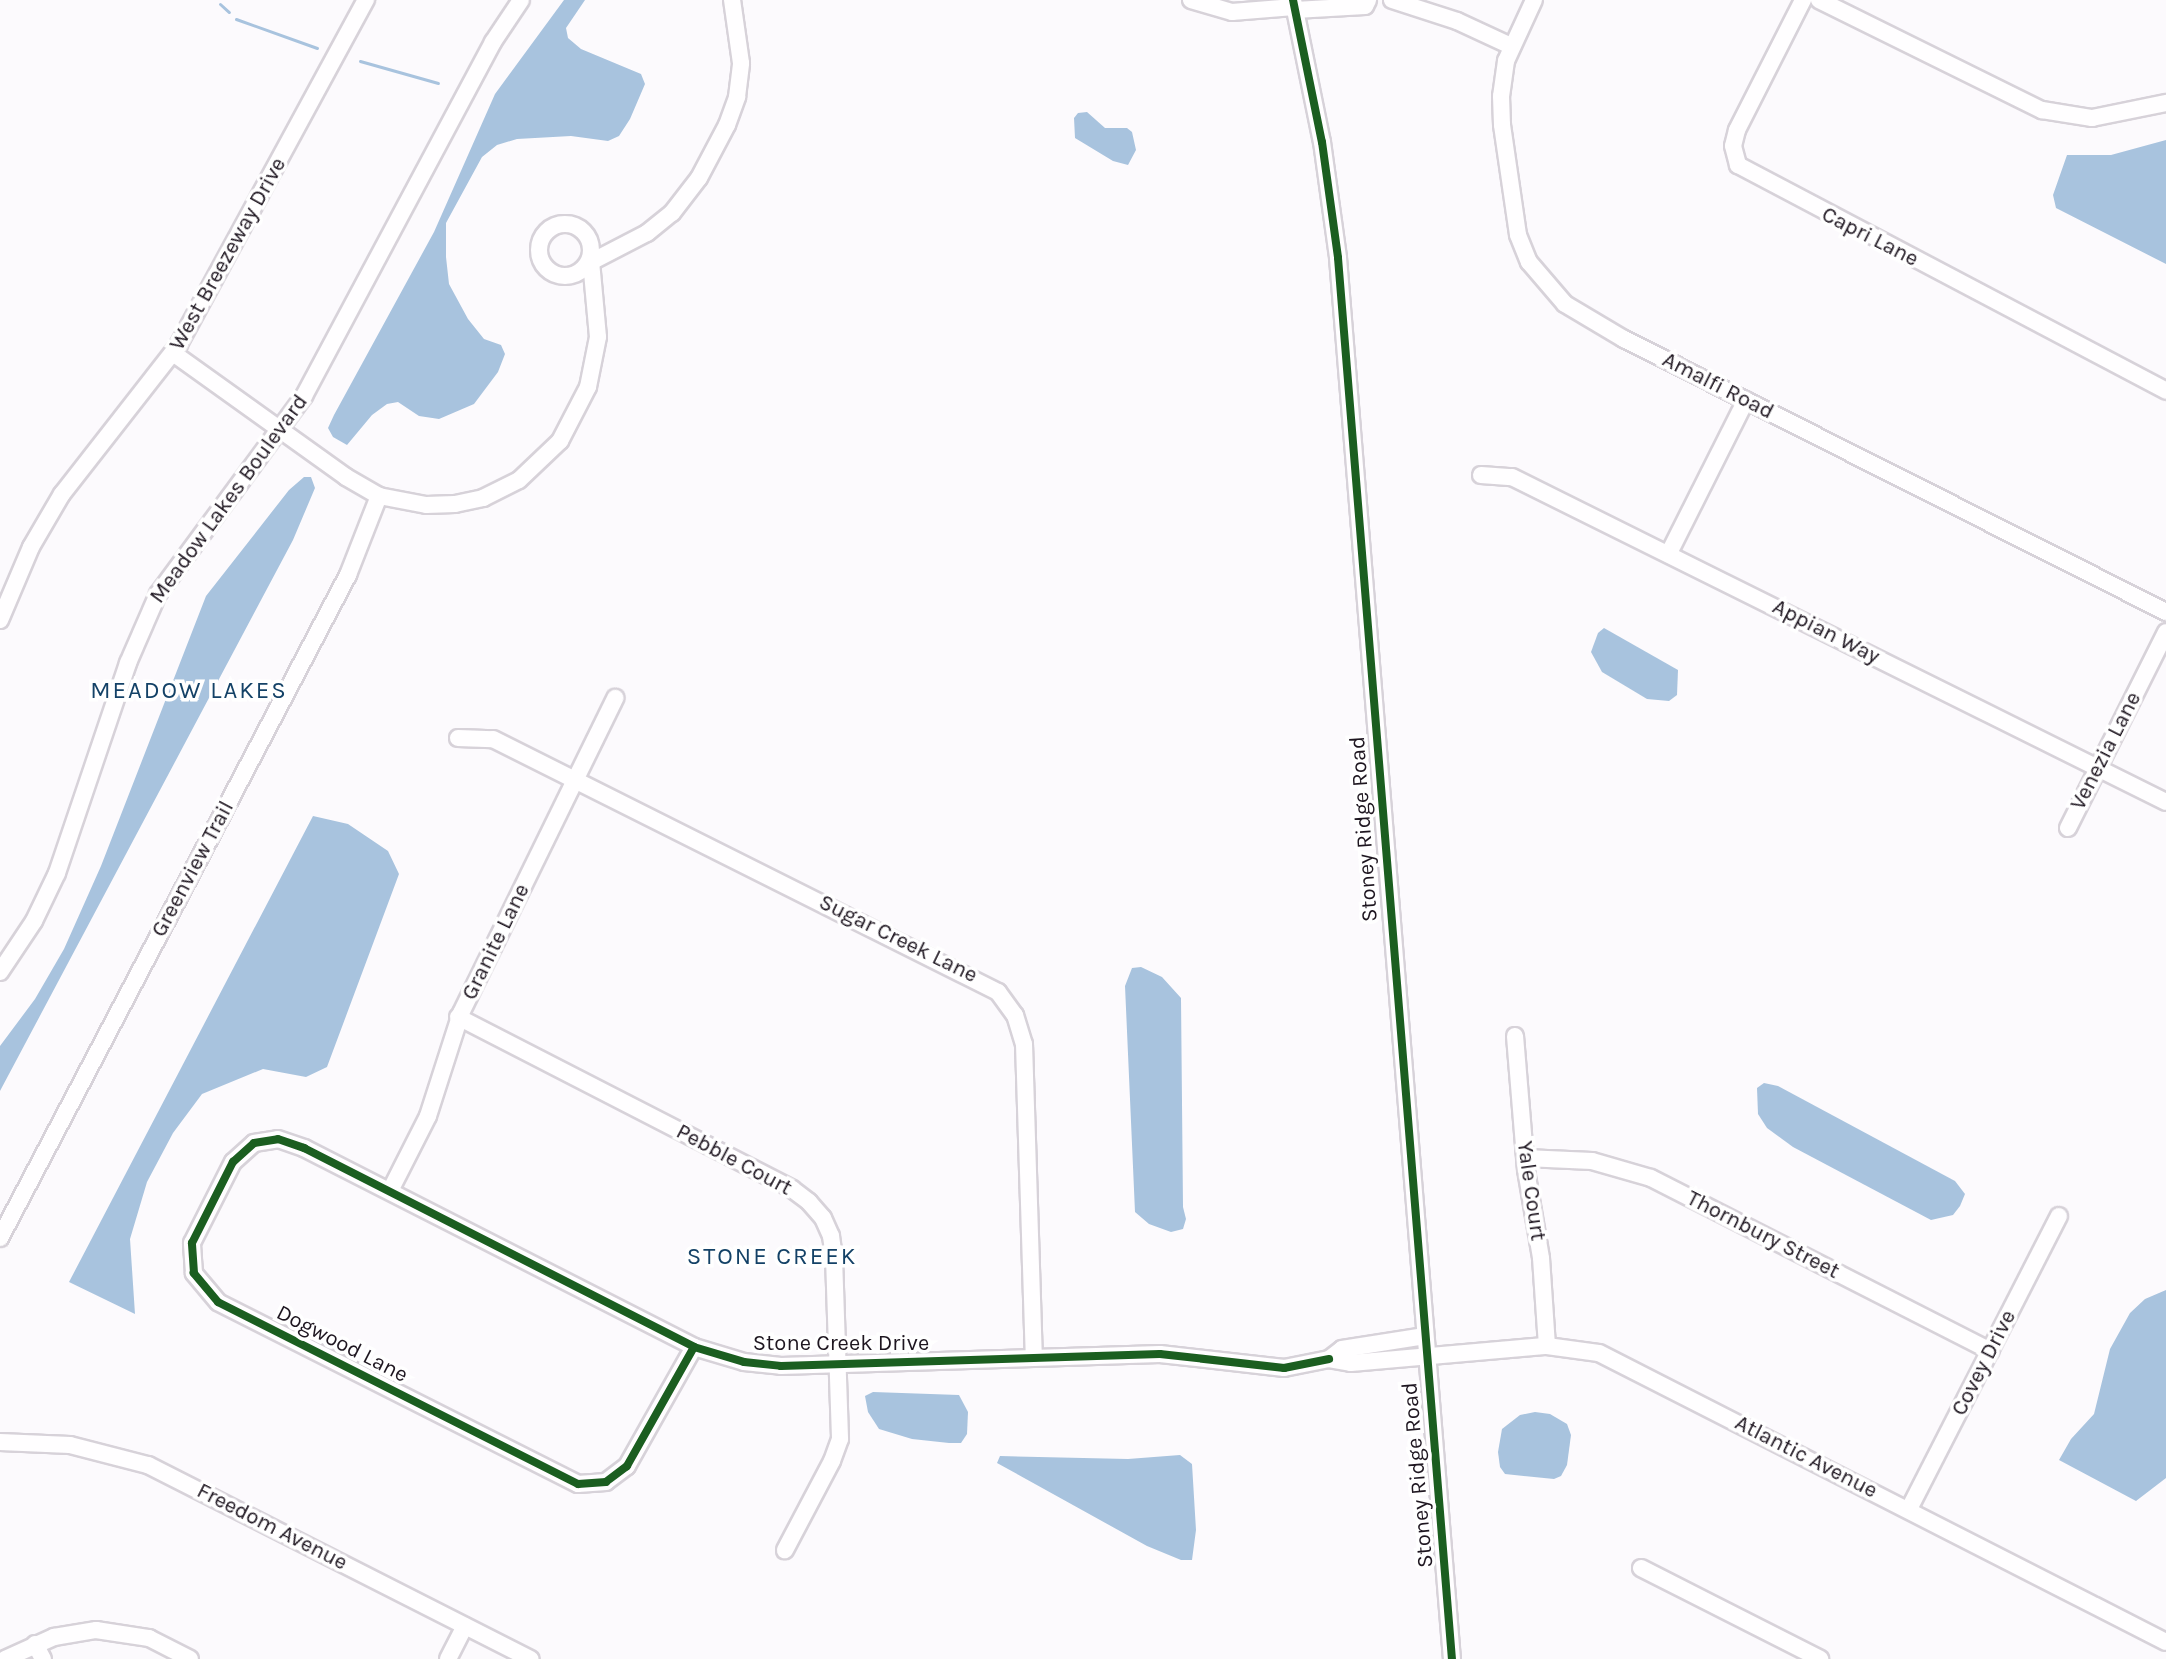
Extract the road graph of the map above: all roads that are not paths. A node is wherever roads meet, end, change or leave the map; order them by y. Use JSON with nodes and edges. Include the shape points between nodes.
{"nodes":[{"id":1,"x":366,"y":0,"type":"edge"},
{"id":2,"x":521,"y":0,"type":"edge"},
{"id":3,"x":732,"y":0,"type":"edge"},
{"id":4,"x":1191,"y":0,"type":"edge"},
{"id":5,"x":1368,"y":0,"type":"edge"},
{"id":6,"x":1392,"y":0,"type":"edge"},
{"id":7,"x":1534,"y":0,"type":"edge"},
{"id":8,"x":1803,"y":0,"type":"edge"},
{"id":9,"x":1819,"y":0,"type":"edge"},
{"id":10,"x":1294,"y":5,"type":"edge"},
{"id":11,"x":1511,"y":46,"type":"junction"},
{"id":12,"x":2166,"y":103,"type":"edge"},
{"id":13,"x":173,"y":353,"type":"junction"},
{"id":14,"x":2166,"y":391,"type":"edge"},
{"id":15,"x":1746,"y":400,"type":"junction"},
{"id":16,"x":281,"y":430,"type":"junction"},
{"id":17,"x":1481,"y":475,"type":"dead end"},
{"id":18,"x":379,"y":496,"type":"junction"},
{"id":19,"x":1669,"y":553,"type":"junction"},
{"id":20,"x":2166,"y":612,"type":"edge"},
{"id":21,"x":0,"y":620,"type":"edge"},
{"id":22,"x":2166,"y":632,"type":"edge"},
{"id":23,"x":615,"y":698,"type":"dead end"},
{"id":24,"x":458,"y":738,"type":"dead end"},
{"id":25,"x":2098,"y":768,"type":"junction"},
{"id":26,"x":576,"y":780,"type":"junction"},
{"id":27,"x":2166,"y":802,"type":"edge"},
{"id":28,"x":2068,"y":828,"type":"dead end"},
{"id":29,"x":0,"y":972,"type":"edge"},
{"id":30,"x":458,"y":1017,"type":"junction"},
{"id":31,"x":1515,"y":1036,"type":"dead end"},
{"id":32,"x":1525,"y":1158,"type":"junction"},
{"id":33,"x":390,"y":1191,"type":"junction"},
{"id":34,"x":2059,"y":1216,"type":"dead end"},
{"id":35,"x":0,"y":1238,"type":"edge"},
{"id":36,"x":1425,"y":1336,"type":"junction"},
{"id":37,"x":1547,"y":1346,"type":"junction"},
{"id":38,"x":694,"y":1347,"type":"junction"},
{"id":39,"x":1990,"y":1351,"type":"junction"},
{"id":40,"x":1427,"y":1356,"type":"junction"},
{"id":41,"x":1034,"y":1358,"type":"junction"},
{"id":42,"x":1329,"y":1359,"type":"junction"},
{"id":43,"x":836,"y":1365,"type":"junction"},
{"id":44,"x":0,"y":1442,"type":"edge"},
{"id":45,"x":1909,"y":1509,"type":"junction"},
{"id":46,"x":785,"y":1550,"type":"dead end"},
{"id":47,"x":1641,"y":1568,"type":"dead end"},
{"id":48,"x":465,"y":1626,"type":"junction"},
{"id":49,"x":2166,"y":1642,"type":"edge"},
{"id":50,"x":39,"y":1651,"type":"edge"},
{"id":51,"x":5,"y":1659,"type":"edge"},
{"id":52,"x":190,"y":1659,"type":"edge"},
{"id":53,"x":448,"y":1659,"type":"edge"},
{"id":54,"x":531,"y":1659,"type":"edge"},
{"id":55,"x":1452,"y":1659,"type":"edge"},
{"id":56,"x":1820,"y":1659,"type":"edge"}],
"edges":[{"from":1,"to":13,"type":"street","name":"West Breezeway Drive"},
{"from":2,"to":16,"type":"street","name":"Meadow Lakes Boulevard"},
{"from":3,"to":18,"type":"street","via":[[741,63],[727,125],[680,205],[657,226],[591,262],[598,324],[595,366],[551,452],[519,480],[483,498],[435,505]]},
{"from":4,"to":10,"type":"street","via":[[1232,12]]},
{"from":5,"to":10,"type":"street","via":[[1365,6]]},
{"from":6,"to":11,"type":"street"},
{"from":7,"to":11,"type":"street","name":"Amalfi Road"},
{"from":8,"to":14,"type":"street","name":"Capri Lane","via":[[1737,130],[1733,146],[1738,165]]},
{"from":9,"to":12,"type":"street","via":[[2042,110],[2092,118]]},
{"from":10,"to":36,"type":"street","name":"Stoney Ridge Road","via":[[1322,142],[1338,258]]},
{"from":11,"to":15,"type":"street","name":"Amalfi Road","via":[[1502,86],[1502,125],[1514,221],[1529,262],[1582,317]]},
{"from":13,"to":16,"type":"street"},
{"from":13,"to":21,"type":"street","name":"West Breezeway Drive","via":[[70,481],[31,547]]},
{"from":15,"to":19,"type":"street"},
{"from":15,"to":20,"type":"street","name":"Amalfi Road"},
{"from":16,"to":18,"type":"street"},
{"from":16,"to":29,"type":"street","name":"Meadow Lakes Boulevard","via":[[158,594],[128,663],[57,873],[34,921]]},
{"from":17,"to":19,"type":"street","name":"Appian Way","via":[[1512,477]]},
{"from":18,"to":35,"type":"street","name":"Greenview Trail","via":[[348,575]]},
{"from":19,"to":25,"type":"street","name":"Appian Way"},
{"from":22,"to":25,"type":"street","name":"Venezia Lane"},
{"from":23,"to":26,"type":"street","name":"Granite Lane"},
{"from":24,"to":26,"type":"street","name":"Sugar Creek Lane","via":[[493,739]]},
{"from":25,"to":27,"type":"street","name":"Appian Way"},
{"from":25,"to":28,"type":"street","name":"Venezia Lane"},
{"from":26,"to":30,"type":"street","name":"Granite Lane"},
{"from":26,"to":41,"type":"street","name":"Sugar Creek Lane","via":[[983,981],[1005,999],[1018,1022],[1025,1053]]},
{"from":30,"to":33,"type":"street","name":"Granite Lane","via":[[428,1116]]},
{"from":30,"to":43,"type":"street","name":"Pebble Court","via":[[809,1202],[823,1218],[833,1244]]},
{"from":31,"to":32,"type":"street","name":"Yale Court"},
{"from":32,"to":37,"type":"street","name":"Yale Court","via":[[1541,1258]]},
{"from":32,"to":39,"type":"street","name":"Thornbury Street","via":[[1592,1161],[1651,1178]]},
{"from":33,"to":38,"type":"street","name":"Stone Creek Drive"},
{"from":33,"to":38,"type":"street","name":"Dogwood Lane","via":[[292,1142],[273,1138],[254,1143],[233,1162],[196,1232],[190,1254],[194,1273],[218,1302],[578,1484],[606,1482],[627,1466]]},
{"from":34,"to":39,"type":"street","name":"Covey Drive"},
{"from":36,"to":40,"type":"street","name":"Stoney Ridge Road"},
{"from":36,"to":42,"type":"street","name":"Stone Creek Drive","via":[[1342,1349]]},
{"from":37,"to":40,"type":"street","name":"Atlantic Avenue"},
{"from":37,"to":45,"type":"street","name":"Atlantic Avenue","via":[[1609,1357]]},
{"from":38,"to":43,"type":"street","name":"Stone Creek Drive","via":[[759,1365]]},
{"from":39,"to":45,"type":"street","name":"Covey Drive"},
{"from":40,"to":42,"type":"street","name":"Stone Creek Drive","via":[[1340,1364]]},
{"from":40,"to":55,"type":"street","name":"Stoney Ridge Road"},
{"from":41,"to":42,"type":"street","name":"Stone Creek Drive","via":[[1160,1354],[1284,1368]]},
{"from":41,"to":43,"type":"street","name":"Stone Creek Drive"},
{"from":43,"to":46,"type":"street","name":"Pebble Court","via":[[838,1446]]},
{"from":44,"to":48,"type":"street","name":"Freedom Avenue","via":[[70,1445],[148,1465]]},
{"from":45,"to":49,"type":"street","name":"Atlantic Avenue"},
{"from":47,"to":56,"type":"street"},
{"from":48,"to":53,"type":"street"},
{"from":48,"to":54,"type":"street","name":"Freedom Avenue"},
{"from":50,"to":51,"type":"street"},
{"from":50,"to":52,"type":"street","via":[[83,1630],[112,1630],[160,1642]]}]}
